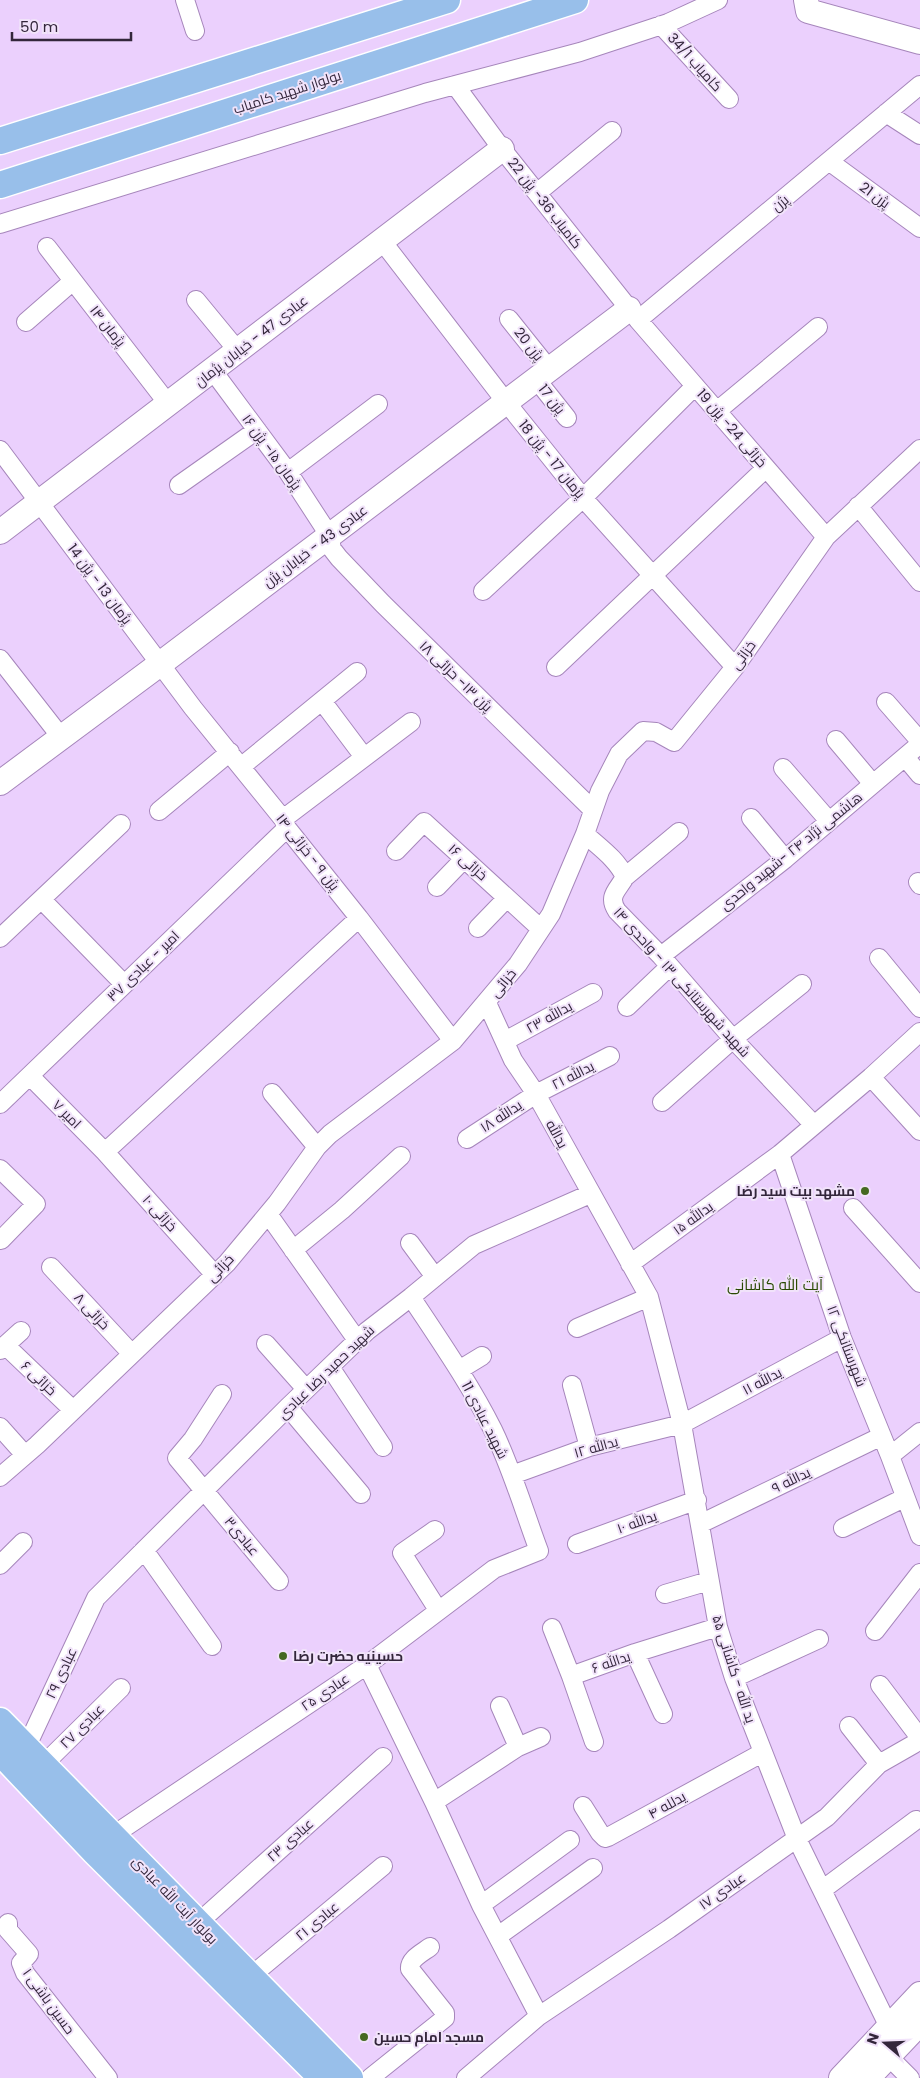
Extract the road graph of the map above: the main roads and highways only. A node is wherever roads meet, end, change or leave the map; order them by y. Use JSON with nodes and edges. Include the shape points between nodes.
{"nodes":[{"id":1,"x":447,"y":0,"type":"edge"},
{"id":2,"x":575,"y":0,"type":"edge"},
{"id":3,"x":0,"y":141,"type":"edge"},
{"id":4,"x":0,"y":185,"type":"edge"},
{"id":5,"x":0,"y":1721,"type":"edge"},
{"id":6,"x":0,"y":1752,"type":"edge"},
{"id":7,"x":322,"y":2078,"type":"edge"},
{"id":8,"x":350,"y":2078,"type":"edge"}],
"edges":[{"from":1,"to":3,"type":"main road"},
{"from":2,"to":4,"type":"main road","name":"بولوار شهید کامیاب"},
{"from":5,"to":8,"type":"main road","name":"بولوار آیت الله عبادی"},
{"from":6,"to":7,"type":"main road","name":"بولوار آیت الله عبادی","via":[[95,1852]]}]}
